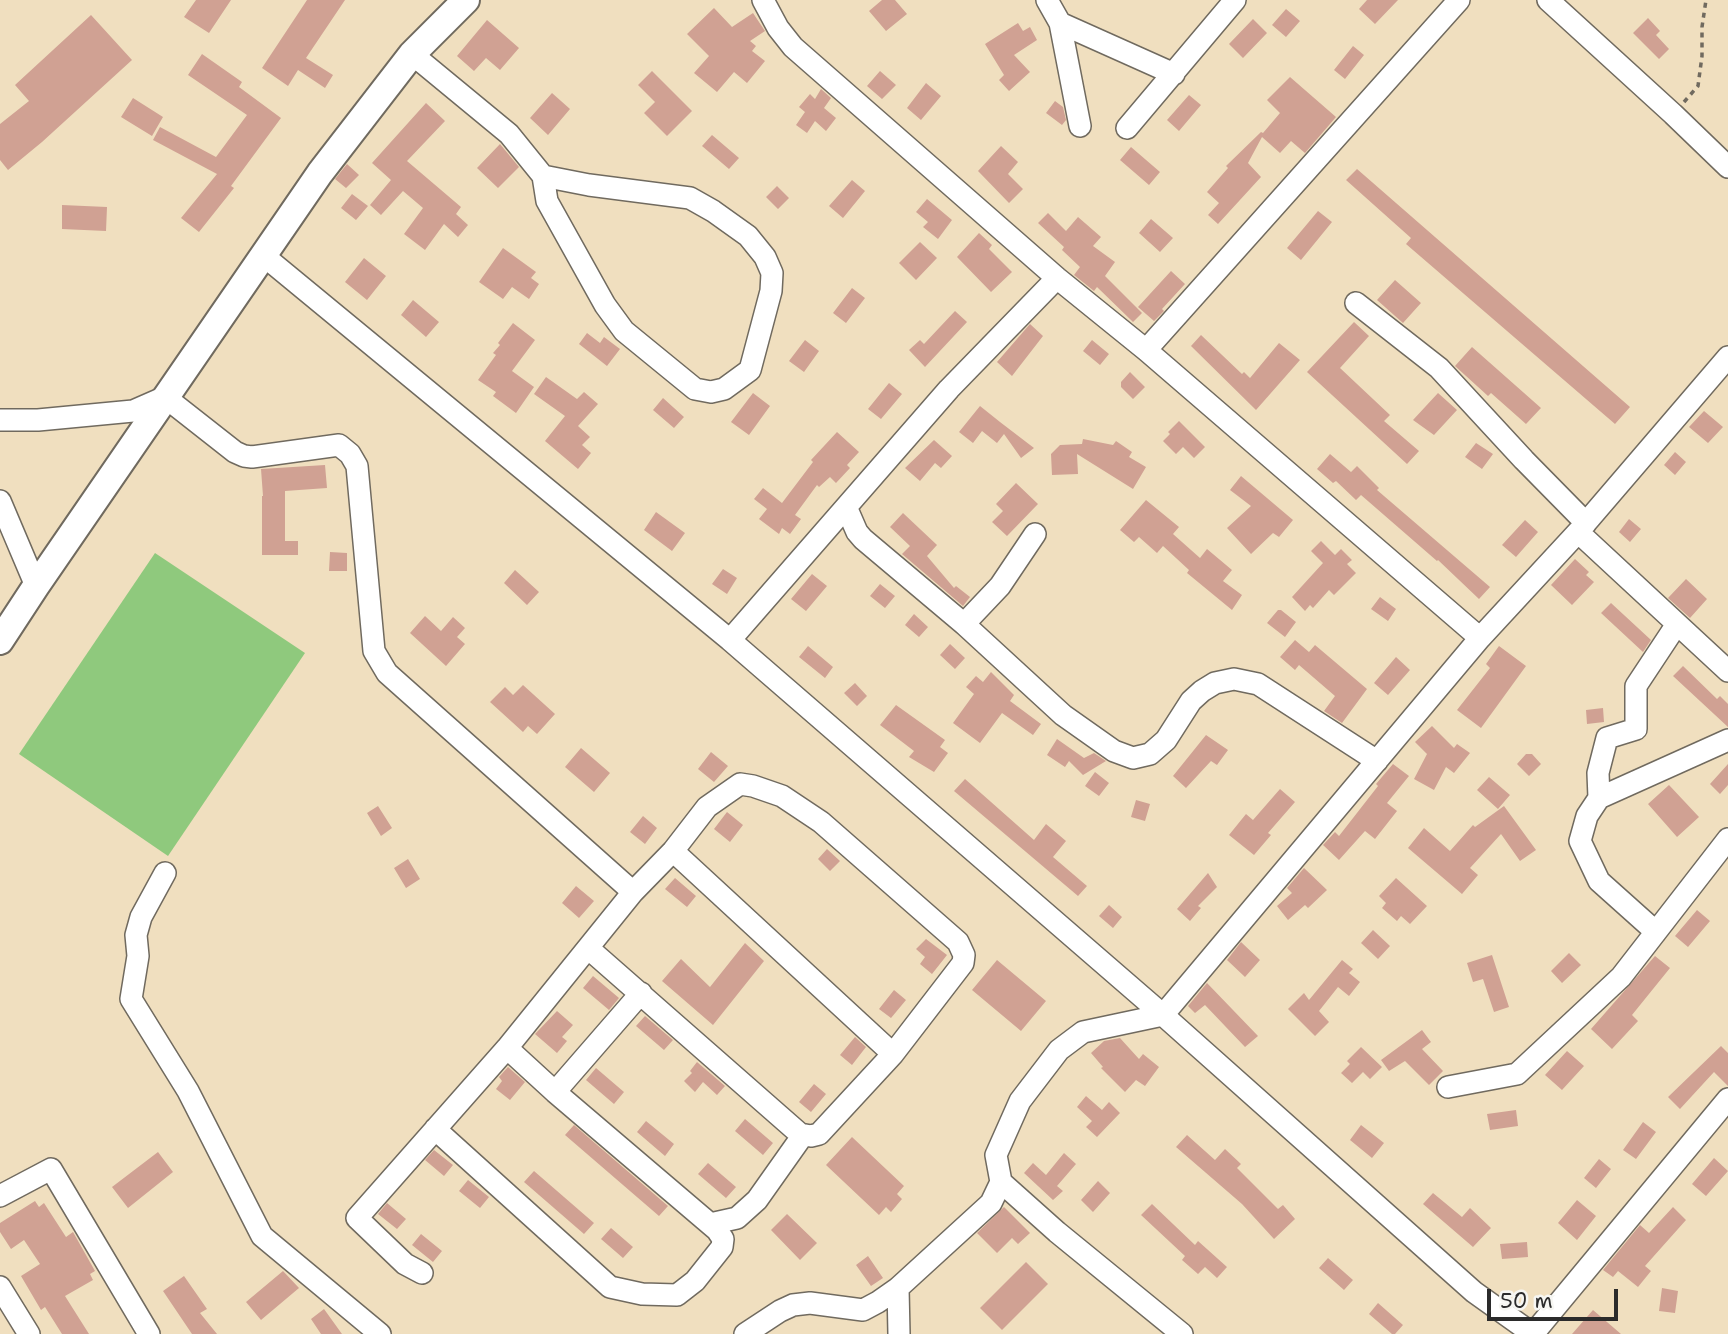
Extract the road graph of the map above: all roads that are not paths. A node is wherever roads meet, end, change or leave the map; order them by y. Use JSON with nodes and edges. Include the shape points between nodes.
{"nodes":[{"id":1,"x":466,"y":0,"type":"edge"},
{"id":2,"x":763,"y":0,"type":"edge"},
{"id":3,"x":1048,"y":0,"type":"edge"},
{"id":4,"x":1234,"y":0,"type":"edge"},
{"id":5,"x":1459,"y":0,"type":"edge"},
{"id":6,"x":1548,"y":0,"type":"edge"},
{"id":7,"x":1060,"y":23,"type":"junction"},
{"id":8,"x":412,"y":54,"type":"junction"},
{"id":9,"x":1174,"y":74,"type":"junction"},
{"id":10,"x":1080,"y":126,"type":"dead end"},
{"id":11,"x":1127,"y":128,"type":"dead end"},
{"id":12,"x":1728,"y":167,"type":"edge"},
{"id":13,"x":543,"y":176,"type":"junction"},
{"id":14,"x":264,"y":256,"type":"junction"},
{"id":15,"x":1057,"y":278,"type":"junction"},
{"id":16,"x":1356,"y":303,"type":"dead end"},
{"id":17,"x":1146,"y":350,"type":"junction"},
{"id":18,"x":1728,"y":357,"type":"edge"},
{"id":19,"x":165,"y":397,"type":"junction"},
{"id":20,"x":0,"y":420,"type":"edge"},
{"id":21,"x":0,"y":501,"type":"edge"},
{"id":22,"x":847,"y":509,"type":"junction"},
{"id":23,"x":1582,"y":527,"type":"junction"},
{"id":24,"x":1035,"y":534,"type":"dead end"},
{"id":25,"x":36,"y":586,"type":"junction"},
{"id":26,"x":964,"y":624,"type":"junction"},
{"id":27,"x":1677,"y":624,"type":"junction"},
{"id":28,"x":1480,"y":638,"type":"junction"},
{"id":29,"x":730,"y":640,"type":"junction"},
{"id":30,"x":0,"y":641,"type":"edge"},
{"id":31,"x":1728,"y":671,"type":"edge"},
{"id":32,"x":1728,"y":740,"type":"edge"},
{"id":33,"x":1377,"y":761,"type":"junction"},
{"id":34,"x":1599,"y":798,"type":"junction"},
{"id":35,"x":1728,"y":839,"type":"edge"},
{"id":36,"x":673,"y":851,"type":"junction"},
{"id":37,"x":165,"y":873,"type":"dead end"},
{"id":38,"x":633,"y":892,"type":"junction"},
{"id":39,"x":1656,"y":932,"type":"junction"},
{"id":40,"x":588,"y":948,"type":"junction"},
{"id":41,"x":641,"y":993,"type":"junction"},
{"id":42,"x":1163,"y":1015,"type":"junction"},
{"id":43,"x":506,"y":1048,"type":"junction"},
{"id":44,"x":893,"y":1054,"type":"junction"},
{"id":45,"x":1448,"y":1087,"type":"dead end"},
{"id":46,"x":555,"y":1092,"type":"junction"},
{"id":47,"x":1728,"y":1099,"type":"edge"},
{"id":48,"x":435,"y":1129,"type":"junction"},
{"id":49,"x":803,"y":1135,"type":"junction"},
{"id":50,"x":1001,"y":1182,"type":"junction"},
{"id":51,"x":0,"y":1196,"type":"edge"},
{"id":52,"x":710,"y":1224,"type":"junction"},
{"id":53,"x":422,"y":1273,"type":"dead end"},
{"id":54,"x":0,"y":1287,"type":"edge"},
{"id":55,"x":898,"y":1288,"type":"junction"},
{"id":56,"x":29,"y":1334,"type":"edge"},
{"id":57,"x":149,"y":1334,"type":"edge"},
{"id":58,"x":380,"y":1334,"type":"edge"},
{"id":59,"x":745,"y":1334,"type":"edge"},
{"id":60,"x":899,"y":1334,"type":"edge"},
{"id":61,"x":1182,"y":1334,"type":"edge"},
{"id":62,"x":1533,"y":1334,"type":"edge"}],
"edges":[{"from":1,"to":8,"type":"street"},
{"from":2,"to":15,"type":"street","via":[[793,47]]},
{"from":3,"to":7,"type":"street"},
{"from":4,"to":9,"type":"street"},
{"from":5,"to":17,"type":"street"},
{"from":6,"to":12,"type":"street"},
{"from":7,"to":9,"type":"street"},
{"from":7,"to":10,"type":"street"},
{"from":8,"to":13,"type":"street","via":[[509,134]]},
{"from":8,"to":14,"type":"street","via":[[320,173]]},
{"from":9,"to":11,"type":"street"},
{"from":13,"to":13,"type":"street","via":[[690,198],[748,236],[772,272],[750,370],[724,389],[695,389],[624,331],[547,201]]},
{"from":14,"to":19,"type":"street"},
{"from":14,"to":29,"type":"street"},
{"from":15,"to":17,"type":"street"},
{"from":15,"to":22,"type":"street","via":[[949,389]]},
{"from":16,"to":23,"type":"street","via":[[1439,368]]},
{"from":17,"to":28,"type":"street"},
{"from":18,"to":23,"type":"street"},
{"from":19,"to":20,"type":"street","via":[[133,411]]},
{"from":19,"to":25,"type":"street"},
{"from":19,"to":38,"type":"street","via":[[244,456],[340,445],[350,454],[357,466],[374,652],[387,673]]},
{"from":21,"to":25,"type":"street"},
{"from":22,"to":26,"type":"street","via":[[863,539]]},
{"from":22,"to":29,"type":"street"},
{"from":23,"to":27,"type":"street"},
{"from":23,"to":28,"type":"street"},
{"from":24,"to":26,"type":"street","via":[[1000,586]]},
{"from":25,"to":30,"type":"street"},
{"from":26,"to":33,"type":"street","via":[[1063,715],[1114,751],[1133,758],[1150,754],[1166,740],[1202,691],[1234,680],[1258,684]]},
{"from":27,"to":31,"type":"street"},
{"from":27,"to":34,"type":"street","via":[[1636,686],[1636,729],[1607,738],[1598,773]]},
{"from":28,"to":33,"type":"street"},
{"from":29,"to":42,"type":"street"},
{"from":32,"to":34,"type":"street"},
{"from":33,"to":42,"type":"street"},
{"from":34,"to":39,"type":"street","via":[[1587,816],[1580,841],[1599,881]]},
{"from":35,"to":39,"type":"street"},
{"from":36,"to":38,"type":"street"},
{"from":36,"to":44,"type":"street"},
{"from":36,"to":44,"type":"street","via":[[707,807],[740,784],[753,786],[782,796],[821,822],[958,942],[963,963]]},
{"from":37,"to":58,"type":"street","via":[[141,917],[131,999],[188,1091],[262,1236]]},
{"from":38,"to":40,"type":"street"},
{"from":39,"to":45,"type":"street","via":[[1621,976],[1517,1074]]},
{"from":40,"to":41,"type":"street"},
{"from":40,"to":43,"type":"street"},
{"from":41,"to":46,"type":"street"},
{"from":41,"to":49,"type":"street"},
{"from":42,"to":50,"type":"street","via":[[1083,1032],[1059,1050],[1020,1101],[1006,1130],[996,1154]]},
{"from":42,"to":62,"type":"street","via":[[1474,1292]]},
{"from":43,"to":46,"type":"street"},
{"from":43,"to":48,"type":"street"},
{"from":44,"to":49,"type":"street","via":[[819,1134]]},
{"from":46,"to":52,"type":"street"},
{"from":47,"to":62,"type":"street"},
{"from":48,"to":52,"type":"street","via":[[610,1287],[677,1295],[695,1281],[722,1247],[723,1239]]},
{"from":48,"to":53,"type":"street","via":[[357,1218],[405,1264]]},
{"from":49,"to":52,"type":"street","via":[[757,1200],[737,1217]]},
{"from":50,"to":55,"type":"street","via":[[991,1203]]},
{"from":50,"to":61,"type":"street"},
{"from":51,"to":57,"type":"street","via":[[51,1169]]},
{"from":54,"to":56,"type":"street"},
{"from":55,"to":59,"type":"street","via":[[863,1310],[793,1305]]},
{"from":55,"to":60,"type":"street"}]}
